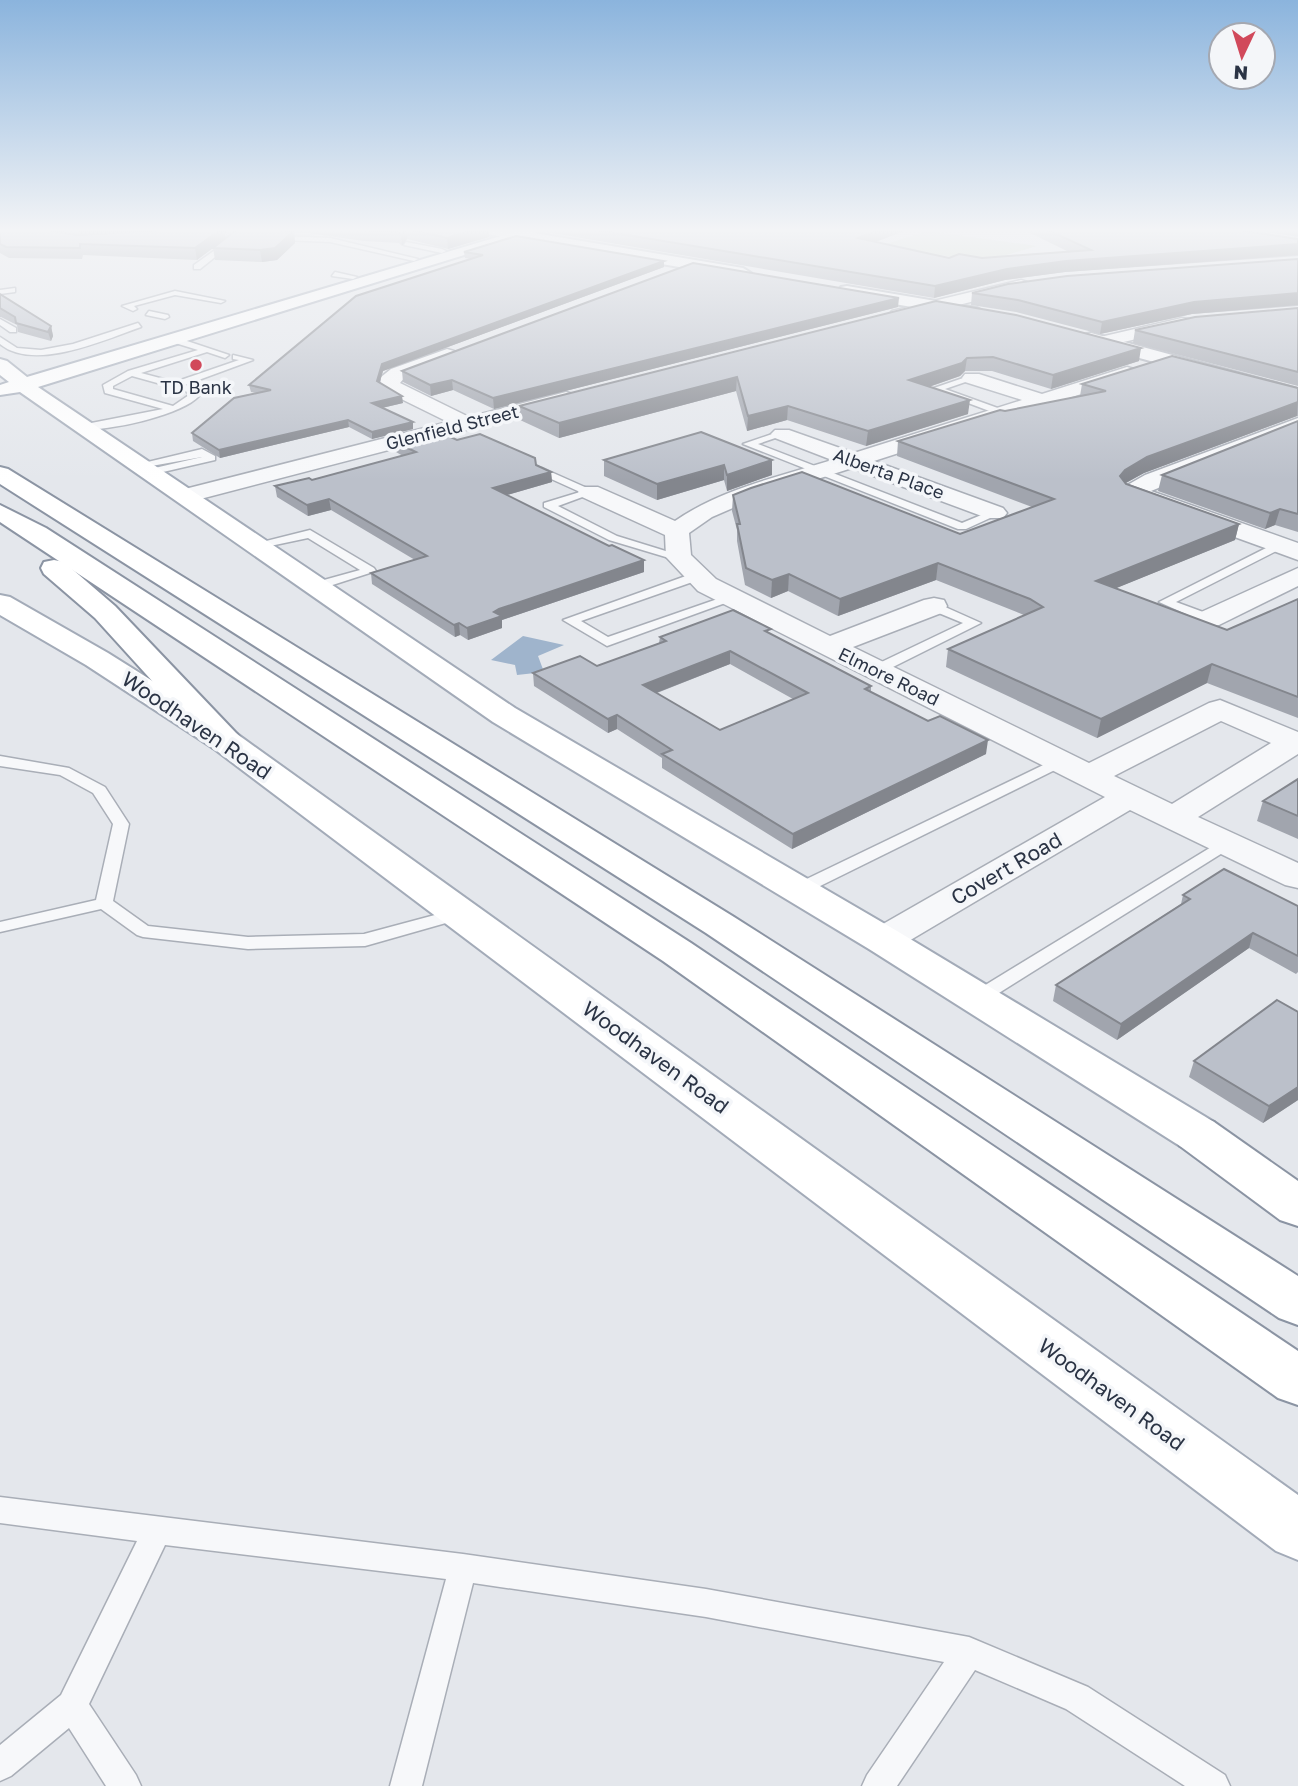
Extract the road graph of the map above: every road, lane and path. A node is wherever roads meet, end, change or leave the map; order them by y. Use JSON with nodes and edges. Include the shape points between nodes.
{"nodes":[{"id":1,"x":150,"y":313,"type":"edge"},
{"id":2,"x":210,"y":313,"type":"edge"},
{"id":3,"x":273,"y":313,"type":"edge"},
{"id":4,"x":906,"y":313,"type":"edge"},
{"id":5,"x":977,"y":313,"type":"edge"},
{"id":6,"x":992,"y":316,"type":"edge"},
{"id":7,"x":165,"y":317,"type":"dead end"},
{"id":8,"x":879,"y":320,"type":"edge"},
{"id":9,"x":1204,"y":320,"type":"edge"},
{"id":10,"x":0,"y":321,"type":"edge"},
{"id":11,"x":13,"y":330,"type":"edge"},
{"id":12,"x":141,"y":332,"type":"junction"},
{"id":13,"x":1075,"y":335,"type":"edge"},
{"id":14,"x":0,"y":340,"type":"edge"},
{"id":15,"x":1102,"y":342,"type":"junction"},
{"id":16,"x":176,"y":346,"type":"junction"},
{"id":17,"x":470,"y":346,"type":"edge"},
{"id":18,"x":205,"y":350,"type":"junction"},
{"id":19,"x":225,"y":355,"type":"dead end"},
{"id":20,"x":236,"y":357,"type":"dead end"},
{"id":21,"x":1168,"y":360,"type":"junction"},
{"id":22,"x":103,"y":362,"type":"junction"},
{"id":23,"x":131,"y":373,"type":"junction"},
{"id":24,"x":10,"y":377,"type":"edge"},
{"id":25,"x":971,"y":378,"type":"joint"},
{"id":26,"x":176,"y":386,"type":"junction"},
{"id":27,"x":0,"y":392,"type":"edge"},
{"id":28,"x":586,"y":393,"type":"edge"},
{"id":29,"x":1298,"y":395,"type":"edge"},
{"id":30,"x":1042,"y":400,"type":"junction"},
{"id":31,"x":175,"y":408,"type":"junction"},
{"id":32,"x":1003,"y":413,"type":"junction"},
{"id":33,"x":466,"y":423,"type":"junction"},
{"id":34,"x":1298,"y":424,"type":"edge"},
{"id":35,"x":85,"y":427,"type":"junction"},
{"id":36,"x":782,"y":434,"type":"joint"},
{"id":37,"x":855,"y":461,"type":"junction"},
{"id":38,"x":145,"y":469,"type":"junction"},
{"id":39,"x":542,"y":471,"type":"edge"},
{"id":40,"x":819,"y":472,"type":"junction"},
{"id":41,"x":0,"y":474,"type":"edge"},
{"id":42,"x":590,"y":492,"type":"junction"},
{"id":43,"x":185,"y":496,"type":"junction"},
{"id":44,"x":0,"y":512,"type":"edge"},
{"id":45,"x":995,"y":513,"type":"joint"},
{"id":46,"x":0,"y":520,"type":"edge"},
{"id":47,"x":256,"y":545,"type":"junction"},
{"id":48,"x":1289,"y":549,"type":"edge"},
{"id":49,"x":684,"y":555,"type":"junction"},
{"id":50,"x":1298,"y":576,"type":"edge"},
{"id":51,"x":317,"y":586,"type":"junction"},
{"id":52,"x":733,"y":598,"type":"junction"},
{"id":53,"x":0,"y":603,"type":"edge"},
{"id":54,"x":934,"y":606,"type":"joint"},
{"id":55,"x":1209,"y":619,"type":"joint"},
{"id":56,"x":829,"y":646,"type":"junction"},
{"id":57,"x":876,"y":670,"type":"junction"},
{"id":58,"x":225,"y":741,"type":"junction"},
{"id":59,"x":1062,"y":761,"type":"junction"},
{"id":60,"x":3,"y":763,"type":"edge"},
{"id":61,"x":1091,"y":775,"type":"junction"},
{"id":62,"x":1130,"y":796,"type":"junction"},
{"id":63,"x":1173,"y":818,"type":"junction"},
{"id":64,"x":1226,"y":843,"type":"junction"},
{"id":65,"x":1298,"y":877,"type":"edge"},
{"id":66,"x":797,"y":890,"type":"junction"},
{"id":67,"x":104,"y":903,"type":"junction"},
{"id":68,"x":461,"y":914,"type":"junction"},
{"id":69,"x":0,"y":927,"type":"edge"},
{"id":70,"x":883,"y":940,"type":"junction"},
{"id":71,"x":976,"y":999,"type":"junction"},
{"id":72,"x":1298,"y":1207,"type":"edge"},
{"id":73,"x":1298,"y":1303,"type":"edge"},
{"id":74,"x":1298,"y":1381,"type":"edge"},
{"id":75,"x":0,"y":1510,"type":"edge"},
{"id":76,"x":157,"y":1531,"type":"junction"},
{"id":77,"x":1298,"y":1531,"type":"edge"},
{"id":78,"x":463,"y":1568,"type":"junction"},
{"id":79,"x":969,"y":1652,"type":"junction"},
{"id":80,"x":72,"y":1706,"type":"junction"},
{"id":81,"x":0,"y":1765,"type":"edge"},
{"id":82,"x":125,"y":1786,"type":"edge"},
{"id":83,"x":406,"y":1786,"type":"edge"},
{"id":84,"x":878,"y":1786,"type":"edge"},
{"id":85,"x":1214,"y":1786,"type":"edge"}],
"edges":[{"from":1,"to":7,"type":"lane"},
{"from":2,"to":12,"type":"main road"},
{"from":3,"to":16,"type":"main road"},
{"from":4,"to":8,"type":"street"},
{"from":5,"to":6,"type":"street"},
{"from":9,"to":15,"type":"street"},
{"from":10,"to":11,"type":"lane"},
{"from":12,"to":14,"type":"lane","via":[[31,354],[15,351]]},
{"from":12,"to":16,"type":"main road"},
{"from":12,"to":24,"type":"main road"},
{"from":13,"to":15,"type":"street"},
{"from":15,"to":21,"type":"street"},
{"from":16,"to":18,"type":"lane"},
{"from":16,"to":18,"type":"lane"},
{"from":16,"to":22,"type":"main road"},
{"from":16,"to":23,"type":"lane"},
{"from":17,"to":33,"type":"street","via":[[398,373],[389,382],[397,391]]},
{"from":18,"to":19,"type":"lane"},
{"from":20,"to":26,"type":"lane","via":[[249,360]]},
{"from":21,"to":29,"type":"street"},
{"from":21,"to":30,"type":"street"},
{"from":22,"to":23,"type":"lane","via":[[132,367]]},
{"from":22,"to":24,"type":"main road"},
{"from":23,"to":26,"type":"lane"},
{"from":23,"to":31,"type":"lane","via":[[113,380],[108,391]]},
{"from":24,"to":27,"type":"main road"},
{"from":24,"to":35,"type":"main road"},
{"from":25,"to":30,"type":"street"},
{"from":25,"to":32,"type":"lane","via":[[936,389]]},
{"from":26,"to":31,"type":"lane","via":[[190,389],[194,396]]},
{"from":28,"to":33,"type":"street","name":"Glenfield Street"},
{"from":30,"to":32,"type":"street"},
{"from":31,"to":35,"type":"lane"},
{"from":32,"to":37,"type":"street"},
{"from":33,"to":43,"type":"street","name":"Glenfield Street"},
{"from":34,"to":48,"type":"street","via":[[1132,492]]},
{"from":35,"to":38,"type":"main road"},
{"from":36,"to":37,"type":"street","name":"Alberta Place"},
{"from":36,"to":40,"type":"lane","via":[[748,444]]},
{"from":37,"to":40,"type":"street"},
{"from":37,"to":45,"type":"street","name":"Alberta Place"},
{"from":38,"to":38,"type":"lane","via":[[211,458],[202,452]]},
{"from":38,"to":43,"type":"main road"},
{"from":39,"to":42,"type":"lane"},
{"from":40,"to":45,"type":"lane","via":[[962,527]]},
{"from":40,"to":49,"type":"street","via":[[724,502]]},
{"from":41,"to":73,"type":"main road","via":[[720,925]]},
{"from":42,"to":49,"type":"street","name":"Elmore Road"},
{"from":42,"to":49,"type":"lane","via":[[548,505],[613,538]]},
{"from":43,"to":47,"type":"main road"},
{"from":44,"to":74,"type":"main road","via":[[677,952]]},
{"from":46,"to":58,"type":"main road","via":[[105,612]]},
{"from":47,"to":51,"type":"main road"},
{"from":47,"to":51,"type":"lane","via":[[310,534],[370,571]]},
{"from":48,"to":55,"type":"lane","via":[[1165,603]]},
{"from":49,"to":52,"type":"street","name":"Elmore Road"},
{"from":49,"to":52,"type":"lane","via":[[570,620],[607,642]]},
{"from":50,"to":55,"type":"street"},
{"from":51,"to":66,"type":"main road","via":[[504,715]]},
{"from":52,"to":56,"type":"street","name":"Elmore Road"},
{"from":53,"to":58,"type":"main road","name":"Woodhaven Road"},
{"from":54,"to":56,"type":"street"},
{"from":54,"to":57,"type":"lane","via":[[974,623]]},
{"from":56,"to":57,"type":"street","name":"Elmore Road"},
{"from":57,"to":59,"type":"street","name":"Elmore Road"},
{"from":58,"to":68,"type":"main road","name":"Woodhaven Road"},
{"from":59,"to":61,"type":"street","name":"Elmore Road"},
{"from":59,"to":66,"type":"lane"},
{"from":60,"to":67,"type":"lane","via":[[64,771],[99,790],[121,824]]},
{"from":61,"to":62,"type":"street","name":"Elmore Road"},
{"from":61,"to":63,"type":"street","via":[[1220,709],[1296,742]]},
{"from":62,"to":63,"type":"street","name":"Elmore Road"},
{"from":62,"to":70,"type":"street","name":"Covert Road"},
{"from":63,"to":64,"type":"street","name":"Elmore Road"},
{"from":64,"to":65,"type":"street","name":"Elmore Road"},
{"from":64,"to":71,"type":"lane"},
{"from":66,"to":70,"type":"main road"},
{"from":67,"to":68,"type":"lane","via":[[143,931],[248,943],[365,940]]},
{"from":67,"to":69,"type":"lane"},
{"from":68,"to":77,"type":"main road","name":"Woodhaven Road"},
{"from":70,"to":71,"type":"main road"},
{"from":71,"to":72,"type":"main road","via":[[1197,1134]]},
{"from":75,"to":76,"type":"lane"},
{"from":76,"to":78,"type":"lane"},
{"from":76,"to":80,"type":"lane"},
{"from":78,"to":79,"type":"lane","via":[[706,1603]]},
{"from":78,"to":83,"type":"lane"},
{"from":79,"to":84,"type":"lane"},
{"from":79,"to":85,"type":"lane","via":[[1077,1698]]},
{"from":80,"to":81,"type":"lane"},
{"from":80,"to":82,"type":"lane"}]}
